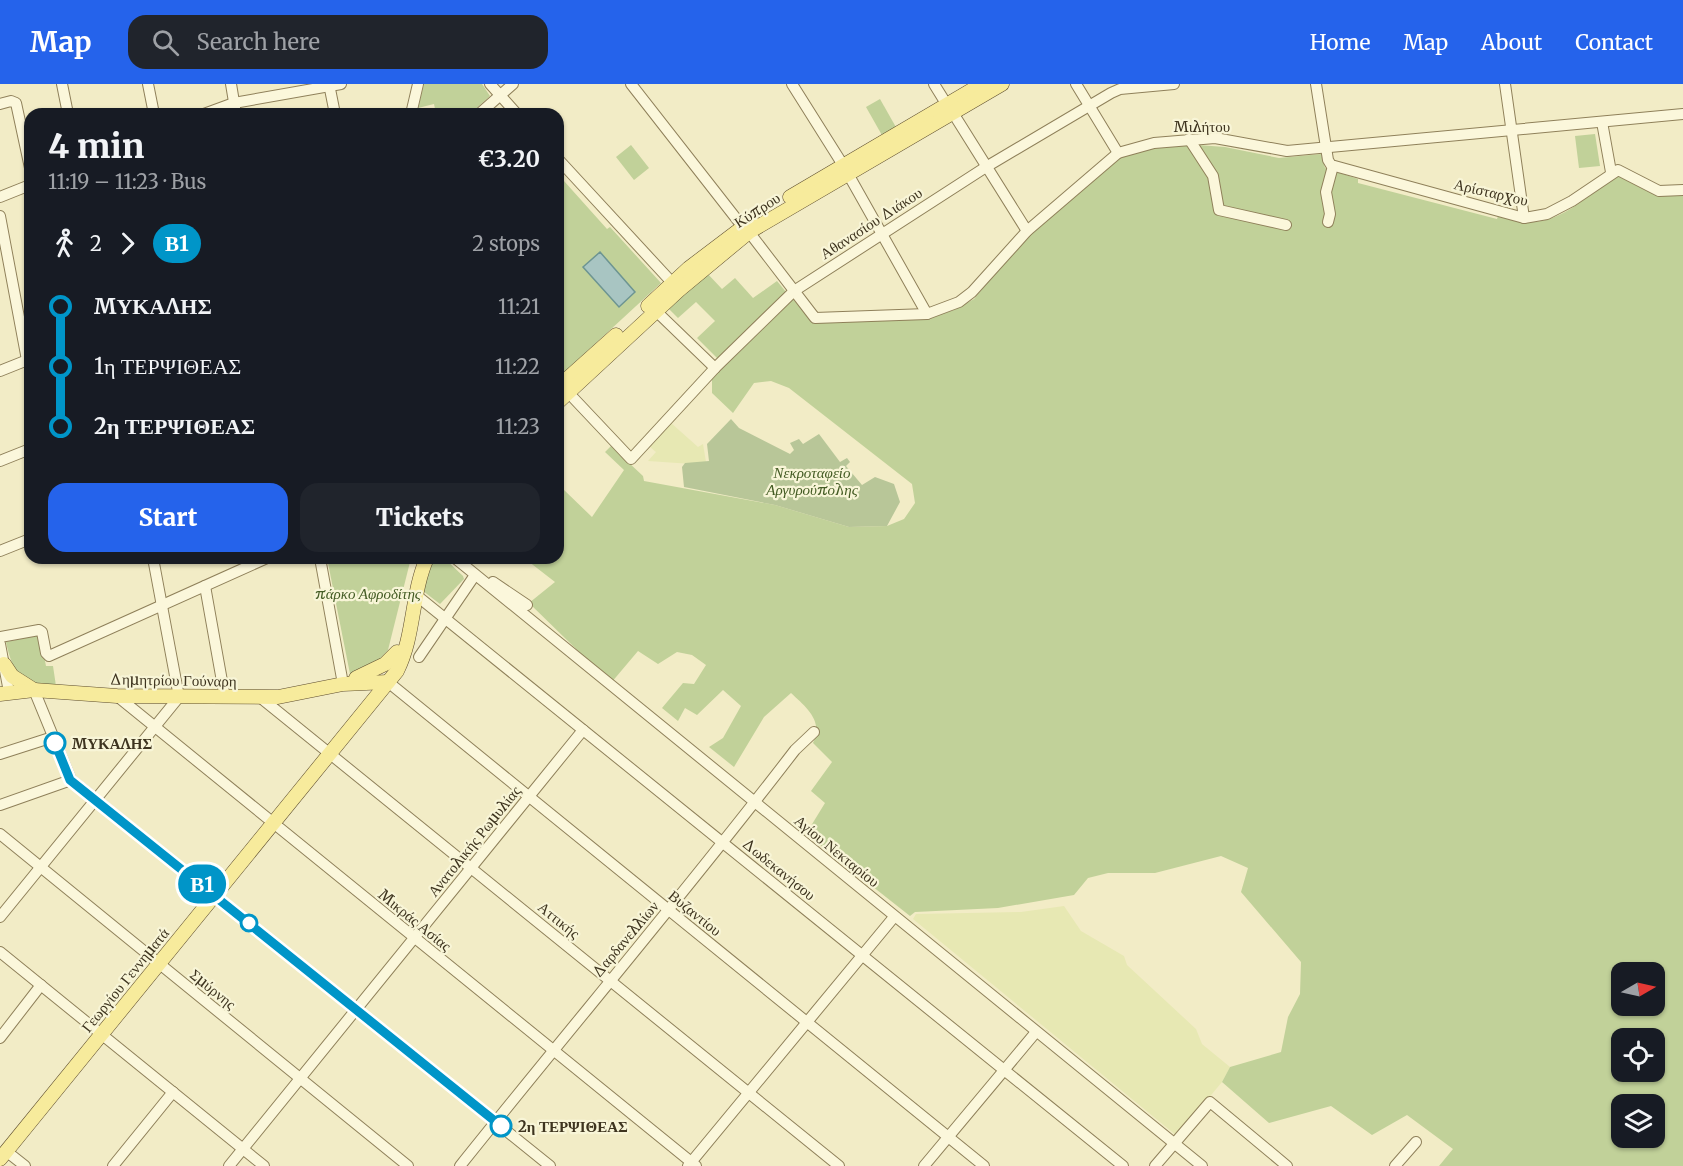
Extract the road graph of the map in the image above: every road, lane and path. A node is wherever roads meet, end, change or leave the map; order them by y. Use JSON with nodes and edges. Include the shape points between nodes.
{"nodes":[{"id":1,"x":62,"y":84,"type":"edge"},
{"id":2,"x":148,"y":84,"type":"edge"},
{"id":3,"x":231,"y":84,"type":"edge"},
{"id":4,"x":341,"y":84,"type":"edge"},
{"id":5,"x":418,"y":84,"type":"edge"},
{"id":6,"x":490,"y":84,"type":"edge"},
{"id":7,"x":513,"y":84,"type":"edge"},
{"id":8,"x":631,"y":84,"type":"edge"},
{"id":9,"x":792,"y":84,"type":"edge"},
{"id":10,"x":934,"y":84,"type":"edge"},
{"id":11,"x":982,"y":84,"type":"edge"},
{"id":12,"x":1002,"y":84,"type":"edge"},
{"id":13,"x":1076,"y":84,"type":"edge"},
{"id":14,"x":1174,"y":84,"type":"edge"},
{"id":15,"x":1316,"y":84,"type":"edge"},
{"id":16,"x":1505,"y":84,"type":"edge"},
{"id":17,"x":329,"y":85,"type":"edge"},
{"id":18,"x":500,"y":95,"type":"junction"},
{"id":19,"x":0,"y":104,"type":"edge"},
{"id":20,"x":1090,"y":106,"type":"junction"},
{"id":21,"x":67,"y":108,"type":"edge"},
{"id":22,"x":153,"y":108,"type":"edge"},
{"id":23,"x":235,"y":108,"type":"edge"},
{"id":24,"x":334,"y":108,"type":"edge"},
{"id":25,"x":412,"y":108,"type":"edge"},
{"id":26,"x":486,"y":108,"type":"edge"},
{"id":27,"x":512,"y":108,"type":"edge"},
{"id":28,"x":950,"y":109,"type":"junction"},
{"id":29,"x":1683,"y":114,"type":"edge"},
{"id":30,"x":1602,"y":122,"type":"junction"},
{"id":31,"x":1511,"y":130,"type":"junction"},
{"id":32,"x":24,"y":138,"type":"edge"},
{"id":33,"x":1189,"y":139,"type":"junction"},
{"id":34,"x":1326,"y":148,"type":"junction"},
{"id":35,"x":1118,"y":153,"type":"junction"},
{"id":36,"x":564,"y":165,"type":"edge"},
{"id":37,"x":1333,"y":166,"type":"junction"},
{"id":38,"x":986,"y":167,"type":"junction"},
{"id":39,"x":845,"y":170,"type":"junction"},
{"id":40,"x":1611,"y":172,"type":"junction"},
{"id":41,"x":24,"y":187,"type":"edge"},
{"id":42,"x":1683,"y":190,"type":"edge"},
{"id":43,"x":0,"y":197,"type":"edge"},
{"id":44,"x":0,"y":216,"type":"edge"},
{"id":45,"x":1524,"y":218,"type":"junction"},
{"id":46,"x":1328,"y":222,"type":"dead end"},
{"id":47,"x":1286,"y":225,"type":"dead end"},
{"id":48,"x":745,"y":229,"type":"junction"},
{"id":49,"x":1027,"y":231,"type":"junction"},
{"id":50,"x":881,"y":233,"type":"junction"},
{"id":51,"x":5,"y":278,"type":"edge"},
{"id":52,"x":676,"y":286,"type":"junction"},
{"id":53,"x":794,"y":291,"type":"junction"},
{"id":54,"x":656,"y":311,"type":"junction"},
{"id":55,"x":927,"y":314,"type":"junction"},
{"id":56,"x":24,"y":342,"type":"edge"},
{"id":57,"x":24,"y":361,"type":"edge"},
{"id":58,"x":715,"y":368,"type":"junction"},
{"id":59,"x":0,"y":371,"type":"edge"},
{"id":60,"x":564,"y":388,"type":"edge"},
{"id":61,"x":564,"y":388,"type":"edge"},
{"id":62,"x":564,"y":394,"type":"edge"},
{"id":63,"x":24,"y":451,"type":"edge"},
{"id":64,"x":0,"y":461,"type":"edge"},
{"id":65,"x":24,"y":541,"type":"edge"},
{"id":66,"x":0,"y":551,"type":"edge"},
{"id":67,"x":154,"y":564,"type":"edge"},
{"id":68,"x":254,"y":564,"type":"edge"},
{"id":69,"x":321,"y":564,"type":"edge"},
{"id":70,"x":418,"y":564,"type":"edge"},
{"id":71,"x":425,"y":564,"type":"edge"},
{"id":72,"x":462,"y":564,"type":"edge"},
{"id":73,"x":475,"y":575,"type":"junction"},
{"id":74,"x":205,"y":586,"type":"junction"},
{"id":75,"x":416,"y":595,"type":"junction"},
{"id":76,"x":162,"y":604,"type":"junction"},
{"id":77,"x":527,"y":605,"type":"dead end"},
{"id":78,"x":446,"y":619,"type":"junction"},
{"id":79,"x":0,"y":637,"type":"edge"},
{"id":80,"x":0,"y":644,"type":"edge"},
{"id":81,"x":397,"y":652,"type":"junction"},
{"id":82,"x":419,"y":657,"type":"dead end"},
{"id":83,"x":4,"y":664,"type":"junction"},
{"id":84,"x":388,"y":682,"type":"junction"},
{"id":85,"x":343,"y":684,"type":"junction"},
{"id":86,"x":3,"y":690,"type":"edge"},
{"id":87,"x":34,"y":690,"type":"junction"},
{"id":88,"x":117,"y":696,"type":"junction"},
{"id":89,"x":179,"y":697,"type":"junction"},
{"id":90,"x":225,"y":698,"type":"junction"},
{"id":91,"x":261,"y":698,"type":"junction"},
{"id":92,"x":155,"y":727,"type":"junction"},
{"id":93,"x":583,"y":730,"type":"junction"},
{"id":94,"x":814,"y":732,"type":"dead end"},
{"id":95,"x":53,"y":737,"type":"junction"},
{"id":96,"x":0,"y":754,"type":"edge"},
{"id":97,"x":330,"y":754,"type":"junction"},
{"id":98,"x":70,"y":780,"type":"junction"},
{"id":99,"x":529,"y":796,"type":"junction"},
{"id":100,"x":96,"y":799,"type":"junction"},
{"id":101,"x":754,"y":803,"type":"junction"},
{"id":102,"x":0,"y":805,"type":"edge"},
{"id":103,"x":273,"y":824,"type":"junction"},
{"id":104,"x":0,"y":834,"type":"edge"},
{"id":105,"x":723,"y":842,"type":"junction"},
{"id":106,"x":41,"y":867,"type":"junction"},
{"id":107,"x":471,"y":868,"type":"junction"},
{"id":108,"x":215,"y":895,"type":"junction"},
{"id":109,"x":669,"y":910,"type":"junction"},
{"id":110,"x":0,"y":917,"type":"edge"},
{"id":111,"x":894,"y":917,"type":"junction"},
{"id":112,"x":414,"y":938,"type":"junction"},
{"id":113,"x":0,"y":952,"type":"edge"},
{"id":114,"x":863,"y":956,"type":"junction"},
{"id":115,"x":159,"y":964,"type":"junction"},
{"id":116,"x":609,"y":980,"type":"junction"},
{"id":117,"x":41,"y":986,"type":"junction"},
{"id":118,"x":356,"y":1009,"type":"junction"},
{"id":119,"x":807,"y":1022,"type":"junction"},
{"id":120,"x":1036,"y":1032,"type":"junction"},
{"id":121,"x":102,"y":1034,"type":"junction"},
{"id":122,"x":0,"y":1038,"type":"edge"},
{"id":123,"x":552,"y":1050,"type":"junction"},
{"id":124,"x":1004,"y":1070,"type":"junction"},
{"id":125,"x":300,"y":1078,"type":"junction"},
{"id":126,"x":173,"y":1092,"type":"junction"},
{"id":127,"x":749,"y":1093,"type":"junction"},
{"id":128,"x":495,"y":1122,"type":"junction"},
{"id":129,"x":947,"y":1137,"type":"junction"},
{"id":130,"x":1416,"y":1142,"type":"dead end"},
{"id":131,"x":1174,"y":1143,"type":"junction"},
{"id":132,"x":243,"y":1149,"type":"junction"},
{"id":133,"x":3,"y":1155,"type":"edge"},
{"id":134,"x":1276,"y":1157,"type":"junction"},
{"id":135,"x":692,"y":1165,"type":"edge"},
{"id":136,"x":25,"y":1166,"type":"edge"},
{"id":137,"x":113,"y":1166,"type":"edge"},
{"id":138,"x":229,"y":1166,"type":"edge"},
{"id":139,"x":264,"y":1166,"type":"edge"},
{"id":140,"x":408,"y":1166,"type":"edge"},
{"id":141,"x":460,"y":1166,"type":"edge"},
{"id":142,"x":550,"y":1166,"type":"edge"},
{"id":143,"x":839,"y":1166,"type":"edge"},
{"id":144,"x":924,"y":1166,"type":"edge"},
{"id":145,"x":984,"y":1166,"type":"edge"},
{"id":146,"x":1123,"y":1166,"type":"edge"},
{"id":147,"x":1155,"y":1166,"type":"edge"},
{"id":148,"x":1202,"y":1166,"type":"edge"},
{"id":149,"x":1269,"y":1166,"type":"edge"},
{"id":150,"x":1287,"y":1166,"type":"edge"},
{"id":151,"x":1395,"y":1166,"type":"edge"}],
"edges":[{"from":1,"to":21,"type":"street"},
{"from":2,"to":22,"type":"street"},
{"from":3,"to":23,"type":"street"},
{"from":4,"to":17,"type":"street"},
{"from":5,"to":25,"type":"street"},
{"from":6,"to":18,"type":"street"},
{"from":7,"to":18,"type":"street"},
{"from":8,"to":48,"type":"street"},
{"from":9,"to":39,"type":"street"},
{"from":10,"to":28,"type":"street"},
{"from":11,"to":28,"type":"main road","name":"Κύπρου"},
{"from":12,"to":28,"type":"main road","name":"Κύπρου"},
{"from":13,"to":20,"type":"street"},
{"from":14,"to":20,"type":"street","name":"Αθανασίου Διάκου","via":[[1120,89]]},
{"from":15,"to":34,"type":"street"},
{"from":16,"to":31,"type":"street"},
{"from":17,"to":23,"type":"street"},
{"from":17,"to":24,"type":"street"},
{"from":18,"to":26,"type":"street"},
{"from":18,"to":27,"type":"street"},
{"from":19,"to":32,"type":"street","via":[[14,101]]},
{"from":20,"to":35,"type":"street"},
{"from":20,"to":38,"type":"street","name":"Αθανασίου Διάκου"},
{"from":28,"to":38,"type":"street"},
{"from":28,"to":39,"type":"main road","name":"Κύπρου"},
{"from":29,"to":30,"type":"street","name":"Μιλήτου"},
{"from":30,"to":31,"type":"street","name":"Μιλήτου"},
{"from":30,"to":40,"type":"street"},
{"from":31,"to":34,"type":"street","name":"Μιλήτου"},
{"from":31,"to":45,"type":"street"},
{"from":33,"to":34,"type":"street","name":"Μιλήτου","via":[[1233,140],[1279,151]]},
{"from":33,"to":35,"type":"street","name":"Μιλήτου","via":[[1139,145]]},
{"from":33,"to":47,"type":"street","via":[[1219,181],[1219,210]]},
{"from":34,"to":37,"type":"street","via":[[1329,164]]},
{"from":35,"to":49,"type":"street","name":"Μιλήτου"},
{"from":36,"to":52,"type":"street"},
{"from":37,"to":45,"type":"street","name":"Αρίσταρχου"},
{"from":37,"to":46,"type":"street","via":[[1326,192]]},
{"from":38,"to":49,"type":"street"},
{"from":38,"to":50,"type":"street","name":"Αθανασίου Διάκου"},
{"from":39,"to":48,"type":"main road","name":"Κύπρου"},
{"from":39,"to":50,"type":"street"},
{"from":40,"to":42,"type":"street","via":[[1624,171],[1659,191]]},
{"from":40,"to":45,"type":"street","name":"Αρίσταρχου","via":[[1572,201],[1547,214]]},
{"from":41,"to":43,"type":"street"},
{"from":44,"to":51,"type":"street"},
{"from":48,"to":52,"type":"main road","name":"Κύπρου"},
{"from":48,"to":53,"type":"street"},
{"from":49,"to":55,"type":"street","name":"Μιλήτου","via":[[967,297]]},
{"from":50,"to":53,"type":"street","name":"Αθανασίου Διάκου"},
{"from":50,"to":55,"type":"street"},
{"from":51,"to":56,"type":"street"},
{"from":52,"to":54,"type":"main road","name":"Κύπρου"},
{"from":52,"to":60,"type":"main road","name":"Κύπρου"},
{"from":53,"to":55,"type":"street","name":"Μιλήτου","via":[[815,318]]},
{"from":53,"to":58,"type":"street","name":"Αθανασίου Διάκου"},
{"from":54,"to":58,"type":"street"},
{"from":54,"to":61,"type":"main road","name":"Κύπρου"},
{"from":57,"to":59,"type":"street"},
{"from":58,"to":62,"type":"street","name":"Αθανασίου Διάκου","via":[[631,459]]},
{"from":63,"to":64,"type":"street"},
{"from":65,"to":66,"type":"street"},
{"from":67,"to":76,"type":"street"},
{"from":68,"to":74,"type":"street"},
{"from":69,"to":85,"type":"street"},
{"from":70,"to":81,"type":"main road","name":"Γεωργίου Γεννηματά"},
{"from":71,"to":75,"type":"main road","name":"Γεωργίου Γεννηματά"},
{"from":72,"to":73,"type":"street","name":"Αγίου Νεκταρίου"},
{"from":73,"to":77,"type":"street","via":[[482,574]]},
{"from":73,"to":78,"type":"street"},
{"from":73,"to":101,"type":"street","name":"Αγίου Νεκταρίου"},
{"from":74,"to":76,"type":"street"},
{"from":74,"to":90,"type":"street"},
{"from":75,"to":78,"type":"street","name":"Δωδεκανήσου"},
{"from":75,"to":84,"type":"main road","name":"Γεωργίου Γεννηματά","via":[[410,638],[398,671]]},
{"from":76,"to":79,"type":"street","via":[[50,656],[39,630]]},
{"from":76,"to":89,"type":"street"},
{"from":78,"to":82,"type":"street"},
{"from":78,"to":93,"type":"street","name":"Δωδεκανήσου"},
{"from":80,"to":83,"type":"street"},
{"from":81,"to":84,"type":"main road","name":"Γεωργίου Γεννηματά"},
{"from":81,"to":85,"type":"main road","via":[[382,666]]},
{"from":83,"to":86,"type":"street"},
{"from":83,"to":87,"type":"main road","via":[[12,676]]},
{"from":84,"to":85,"type":"main road"},
{"from":84,"to":97,"type":"main road","name":"Γεωργίου Γεννηματά"},
{"from":84,"to":99,"type":"street","name":"Βυζαντίου"},
{"from":85,"to":91,"type":"main road","name":"Δημητρίου Γούναρη","via":[[293,696]]},
{"from":86,"to":87,"type":"main road","name":"Δημητρίου Γούναρη"},
{"from":87,"to":88,"type":"main road","name":"Δημητρίου Γούναρη"},
{"from":87,"to":95,"type":"street"},
{"from":88,"to":89,"type":"main road","name":"Δημητρίου Γούναρη"},
{"from":88,"to":92,"type":"street","name":"Μικράς Ασίας"},
{"from":89,"to":90,"type":"main road","name":"Δημητρίου Γούναρη"},
{"from":89,"to":92,"type":"street"},
{"from":90,"to":91,"type":"main road","name":"Δημητρίου Γούναρη"},
{"from":91,"to":97,"type":"street","name":"Αττικής"},
{"from":92,"to":100,"type":"street"},
{"from":92,"to":103,"type":"street","name":"Μικράς Ασίας"},
{"from":93,"to":99,"type":"street","name":"Ανατολικής Ρωμυλίας"},
{"from":93,"to":105,"type":"street","name":"Δωδεκανήσου"},
{"from":94,"to":101,"type":"street","name":"Δαρδανελλίων"},
{"from":95,"to":96,"type":"street"},
{"from":95,"to":98,"type":"street"},
{"from":97,"to":103,"type":"main road","name":"Γεωργίου Γεννηματά"},
{"from":97,"to":107,"type":"street","name":"Αττικής"},
{"from":98,"to":100,"type":"street"},
{"from":98,"to":102,"type":"street"},
{"from":99,"to":107,"type":"street","name":"Ανατολικής Ρωμυλίας"},
{"from":99,"to":109,"type":"street","name":"Βυζαντίου"},
{"from":100,"to":106,"type":"street"},
{"from":100,"to":108,"type":"street"},
{"from":101,"to":105,"type":"street","name":"Δαρδανελλίων"},
{"from":101,"to":111,"type":"street","name":"Αγίου Νεκταρίου"},
{"from":103,"to":108,"type":"main road","name":"Γεωργίου Γεννηματά"},
{"from":103,"to":112,"type":"street","name":"Μικράς Ασίας"},
{"from":104,"to":106,"type":"street","name":"Σμύρνης"},
{"from":105,"to":109,"type":"street","name":"Δαρδανελλίων"},
{"from":105,"to":114,"type":"street","name":"Δωδεκανήσου"},
{"from":106,"to":110,"type":"street"},
{"from":106,"to":115,"type":"street","name":"Σμύρνης"},
{"from":107,"to":112,"type":"street","name":"Ανατολικής Ρωμυλίας"},
{"from":107,"to":116,"type":"street","name":"Αττικής"},
{"from":108,"to":115,"type":"main road","name":"Γεωργίου Γεννηματά"},
{"from":108,"to":118,"type":"street"},
{"from":109,"to":116,"type":"street","name":"Δαρδανελλίων"},
{"from":109,"to":119,"type":"street","name":"Βυζαντίου"},
{"from":111,"to":114,"type":"street"},
{"from":111,"to":120,"type":"street","name":"Αγίου Νεκταρίου"},
{"from":112,"to":118,"type":"street","name":"Ανατολικής Ρωμυλίας"},
{"from":112,"to":123,"type":"street","name":"Μικράς Ασίας"},
{"from":113,"to":117,"type":"street"},
{"from":114,"to":119,"type":"street"},
{"from":114,"to":124,"type":"street","name":"Δωδεκανήσου"},
{"from":115,"to":121,"type":"main road","name":"Γεωργίου Γεννηματά"},
{"from":115,"to":125,"type":"street","name":"Σμύρνης"},
{"from":116,"to":123,"type":"street","name":"Δαρδανελλίων"},
{"from":116,"to":127,"type":"street","name":"Αττικής"},
{"from":117,"to":121,"type":"street"},
{"from":117,"to":122,"type":"street"},
{"from":118,"to":125,"type":"street","name":"Ανατολικής Ρωμυλίας"},
{"from":118,"to":128,"type":"street"},
{"from":119,"to":127,"type":"street"},
{"from":119,"to":129,"type":"street","name":"Βυζαντίου"},
{"from":120,"to":124,"type":"street"},
{"from":120,"to":131,"type":"street","name":"Αγίου Νεκταρίου"},
{"from":121,"to":126,"type":"street"},
{"from":121,"to":133,"type":"main road","name":"Γεωργίου Γεννηματά"},
{"from":123,"to":128,"type":"street","name":"Δαρδανελλίων"},
{"from":123,"to":135,"type":"street","name":"Μικράς Ασίας"},
{"from":124,"to":129,"type":"street"},
{"from":124,"to":146,"type":"street","name":"Δωδεκανήσου"},
{"from":125,"to":132,"type":"street","name":"Ανατολικής Ρωμυλίας"},
{"from":125,"to":140,"type":"street","name":"Σμύρνης"},
{"from":126,"to":132,"type":"street"},
{"from":126,"to":137,"type":"street"},
{"from":127,"to":135,"type":"street"},
{"from":127,"to":143,"type":"street","name":"Αττικής"},
{"from":128,"to":141,"type":"street","name":"Δαρδανελλίων"},
{"from":128,"to":142,"type":"street"},
{"from":129,"to":144,"type":"street"},
{"from":129,"to":145,"type":"street","name":"Βυζαντίου"},
{"from":130,"to":151,"type":"street"},
{"from":131,"to":134,"type":"street","via":[[1210,1101]]},
{"from":131,"to":147,"type":"street"},
{"from":131,"to":148,"type":"street","name":"Αγίου Νεκταρίου"},
{"from":132,"to":138,"type":"street","name":"Ανατολικής Ρωμυλίας"},
{"from":132,"to":139,"type":"street"},
{"from":133,"to":136,"type":"street"},
{"from":134,"to":149,"type":"street"},
{"from":134,"to":150,"type":"street"}]}
